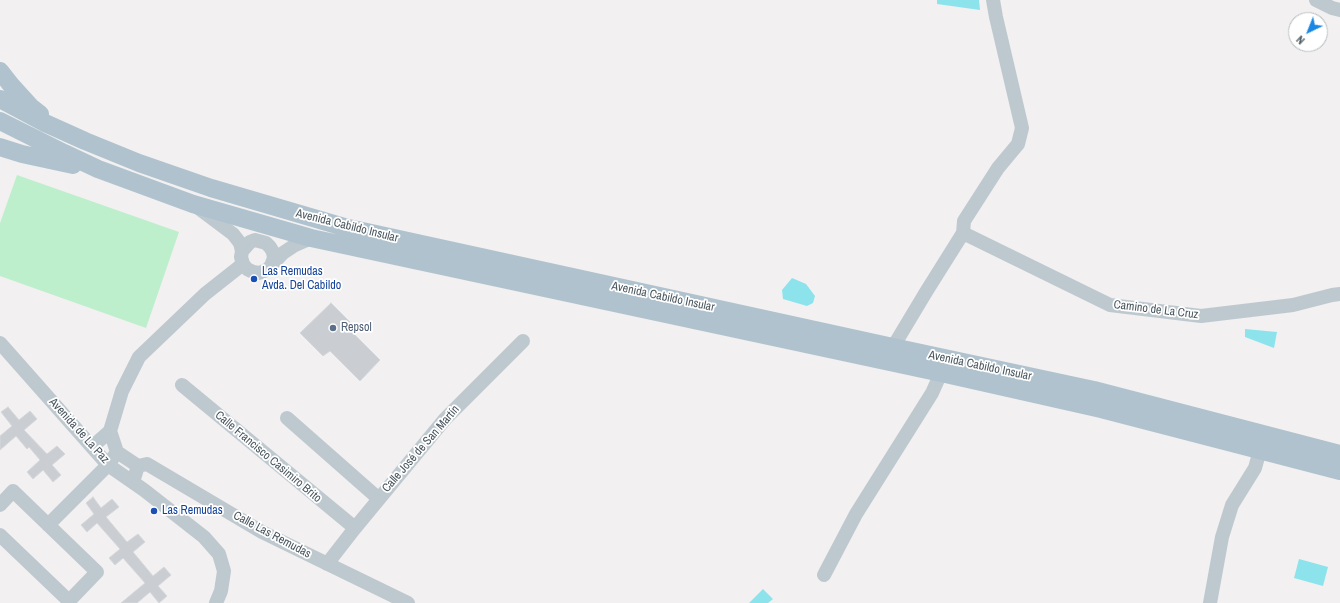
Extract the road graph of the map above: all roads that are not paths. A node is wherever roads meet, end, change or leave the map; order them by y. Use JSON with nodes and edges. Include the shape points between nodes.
{"nodes":[{"id":1,"x":993,"y":0,"type":"edge"},
{"id":2,"x":1316,"y":0,"type":"edge"},
{"id":3,"x":1340,"y":10,"type":"edge"},
{"id":4,"x":0,"y":71,"type":"edge"},
{"id":5,"x":0,"y":100,"type":"edge"},
{"id":6,"x":0,"y":121,"type":"edge"},
{"id":7,"x":85,"y":141,"type":"junction"},
{"id":8,"x":0,"y":147,"type":"edge"},
{"id":9,"x":98,"y":169,"type":"junction"},
{"id":10,"x":192,"y":204,"type":"junction"},
{"id":11,"x":963,"y":233,"type":"junction"},
{"id":12,"x":311,"y":238,"type":"junction"},
{"id":13,"x":242,"y":257,"type":"junction"},
{"id":14,"x":272,"y":264,"type":"junction"},
{"id":15,"x":1340,"y":294,"type":"edge"},
{"id":16,"x":522,"y":341,"type":"dead end"},
{"id":17,"x":0,"y":343,"type":"edge"},
{"id":18,"x":893,"y":347,"type":"junction"},
{"id":19,"x":941,"y":373,"type":"junction"},
{"id":20,"x":182,"y":385,"type":"dead end"},
{"id":21,"x":287,"y":418,"type":"dead end"},
{"id":22,"x":110,"y":431,"type":"junction"},
{"id":23,"x":92,"y":447,"type":"junction"},
{"id":24,"x":1260,"y":450,"type":"junction"},
{"id":25,"x":117,"y":452,"type":"junction"},
{"id":26,"x":1340,"y":454,"type":"edge"},
{"id":27,"x":108,"y":465,"type":"junction"},
{"id":28,"x":138,"y":466,"type":"junction"},
{"id":29,"x":1340,"y":471,"type":"edge"},
{"id":30,"x":133,"y":482,"type":"junction"},
{"id":31,"x":379,"y":499,"type":"junction"},
{"id":32,"x":0,"y":505,"type":"edge"},
{"id":33,"x":48,"y":524,"type":"junction"},
{"id":34,"x":355,"y":528,"type":"junction"},
{"id":35,"x":0,"y":534,"type":"edge"},
{"id":36,"x":327,"y":564,"type":"junction"},
{"id":37,"x":824,"y":575,"type":"dead end"},
{"id":38,"x":216,"y":603,"type":"edge"},
{"id":39,"x":408,"y":603,"type":"edge"},
{"id":40,"x":1210,"y":603,"type":"edge"}],
"edges":[{"from":1,"to":11,"type":"street","via":[[1022,128],[1018,144],[998,168],[964,221]]},
{"from":2,"to":3,"type":"street"},
{"from":4,"to":7,"type":"main road","via":[[31,107],[46,120]]},
{"from":5,"to":7,"type":"main road","name":"Avenida Cabildo Insular"},
{"from":6,"to":9,"type":"main road","name":"Avenida Cabildo Insular"},
{"from":7,"to":18,"type":"main road","name":"Avenida Cabildo Insular","via":[[211,188],[344,227]]},
{"from":8,"to":9,"type":"main road","via":[[57,162]]},
{"from":9,"to":10,"type":"main road","name":"Avenida Cabildo Insular"},
{"from":10,"to":12,"type":"main road","name":"Avenida Cabildo Insular"},
{"from":10,"to":13,"type":"street","via":[[233,234],[240,243]]},
{"from":11,"to":15,"type":"street","name":"Camino de La Cruz","via":[[1110,306],[1201,316],[1293,305]]},
{"from":11,"to":18,"type":"street"},
{"from":12,"to":14,"type":"street","via":[[294,245]]},
{"from":12,"to":19,"type":"main road","name":"Avenida Cabildo Insular"},
{"from":13,"to":14,"type":"street","via":[[247,269],[253,272],[267,270]]},
{"from":13,"to":14,"type":"street","via":[[250,242],[255,240],[270,247],[274,258]]},
{"from":13,"to":22,"type":"street","via":[[139,357],[122,391]]},
{"from":16,"to":31,"type":"street","name":"Calle José de San Martín","via":[[445,419]]},
{"from":17,"to":23,"type":"street","name":"Avenida de La Paz"},
{"from":18,"to":26,"type":"main road","name":"Avenida Cabildo Insular","via":[[1094,390]]},
{"from":19,"to":24,"type":"main road","name":"Avenida Cabildo Insular","via":[[1101,409]]},
{"from":19,"to":37,"type":"street","via":[[932,393],[856,514]]},
{"from":20,"to":34,"type":"street","name":"Calle Francisco Casimiro Brito"},
{"from":21,"to":31,"type":"street"},
{"from":22,"to":23,"type":"street"},
{"from":22,"to":25,"type":"street"},
{"from":23,"to":27,"type":"street","name":"Avenida de La Paz"},
{"from":24,"to":29,"type":"main road","name":"Avenida Cabildo Insular"},
{"from":24,"to":40,"type":"street","via":[[1255,468],[1232,505],[1222,537]]},
{"from":25,"to":27,"type":"street"},
{"from":25,"to":28,"type":"street","name":"Calle Las Remudas"},
{"from":27,"to":30,"type":"street","name":"Avenida de La Paz"},
{"from":27,"to":33,"type":"street"},
{"from":28,"to":30,"type":"street"},
{"from":28,"to":36,"type":"street","name":"Calle Las Remudas","via":[[147,464],[262,532]]},
{"from":30,"to":38,"type":"street","name":"Avenida de La Paz","via":[[204,537],[219,554],[224,571],[222,590]]},
{"from":31,"to":34,"type":"street","name":"Calle José de San Martín"},
{"from":32,"to":33,"type":"street","via":[[14,491]]},
{"from":33,"to":35,"type":"street","via":[[97,572],[69,601]]},
{"from":34,"to":36,"type":"street","name":"Calle José de San Martín"},
{"from":36,"to":39,"type":"street","name":"Calle Las Remudas"}]}
